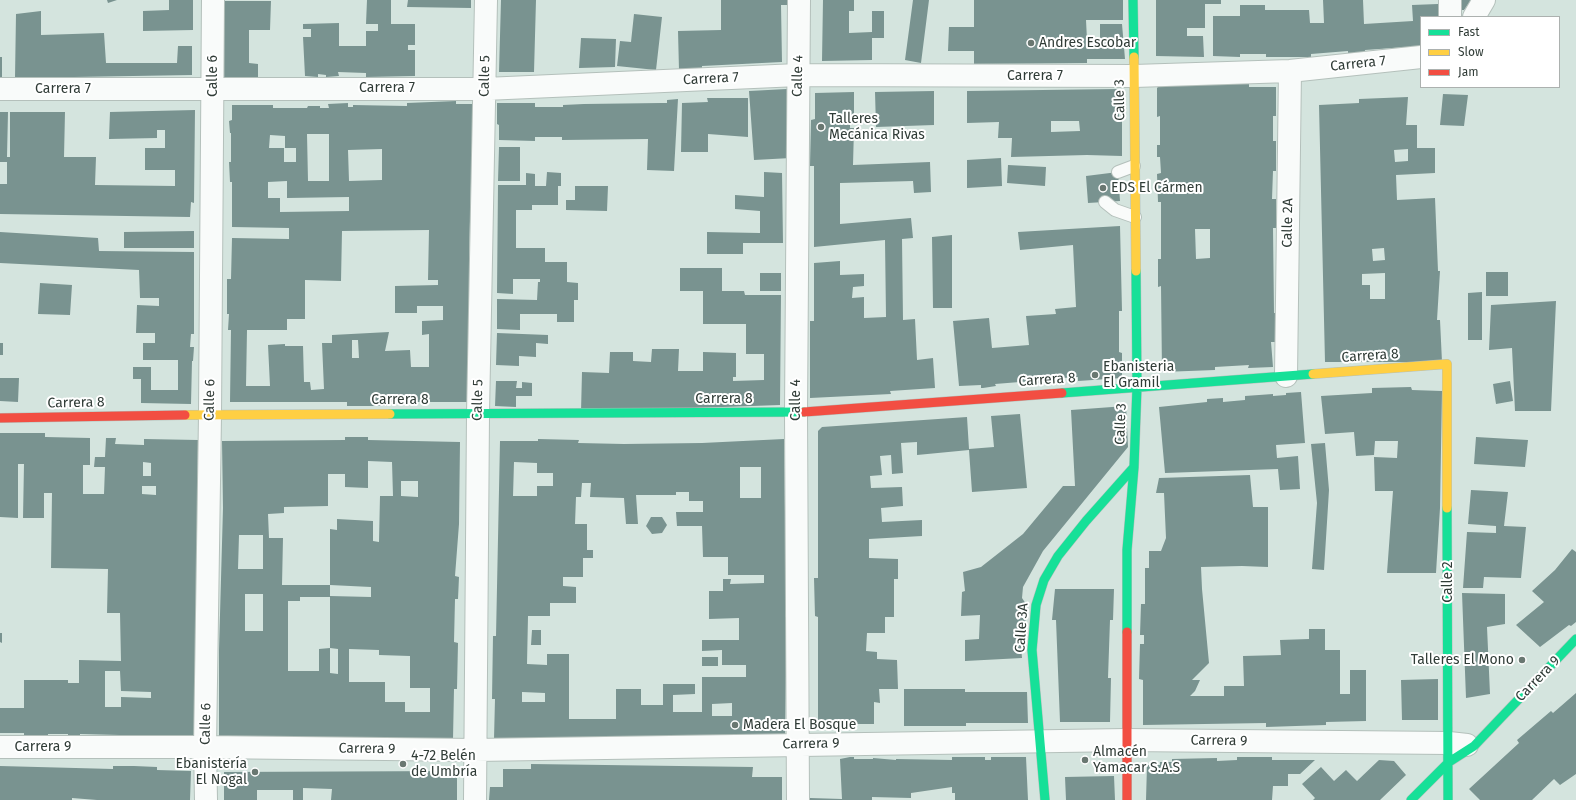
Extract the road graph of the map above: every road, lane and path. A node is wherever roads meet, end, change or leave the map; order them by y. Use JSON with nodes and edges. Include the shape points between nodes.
{"nodes":[{"id":1,"x":214,"y":0,"type":"edge"},
{"id":2,"x":486,"y":0,"type":"edge"},
{"id":3,"x":799,"y":0,"type":"edge"},
{"id":4,"x":1132,"y":0,"type":"edge"},
{"id":5,"x":1450,"y":0,"type":"edge"},
{"id":6,"x":1484,"y":0,"type":"edge"},
{"id":7,"x":1450,"y":16,"type":"edge"},
{"id":8,"x":1475,"y":16,"type":"edge"},
{"id":9,"x":1420,"y":57,"type":"edge"},
{"id":10,"x":1290,"y":71,"type":"junction"},
{"id":11,"x":798,"y":75,"type":"junction"},
{"id":12,"x":1134,"y":76,"type":"junction"},
{"id":13,"x":213,"y":88,"type":"junction"},
{"id":14,"x":0,"y":89,"type":"edge"},
{"id":15,"x":485,"y":89,"type":"junction"},
{"id":16,"x":1134,"y":166,"type":"junction"},
{"id":17,"x":1118,"y":172,"type":"dead end"},
{"id":18,"x":1105,"y":202,"type":"dead end"},
{"id":19,"x":1135,"y":217,"type":"junction"},
{"id":20,"x":1447,"y":364,"type":"joint"},
{"id":21,"x":1286,"y":376,"type":"junction"},
{"id":22,"x":1136,"y":387,"type":"junction"},
{"id":23,"x":796,"y":413,"type":"junction"},
{"id":24,"x":478,"y":414,"type":"junction"},
{"id":25,"x":210,"y":415,"type":"junction"},
{"id":26,"x":0,"y":418,"type":"edge"},
{"id":27,"x":1134,"y":467,"type":"junction"},
{"id":28,"x":1576,"y":639,"type":"edge"},
{"id":29,"x":1126,"y":740,"type":"junction"},
{"id":30,"x":1040,"y":741,"type":"junction"},
{"id":31,"x":797,"y":745,"type":"junction"},
{"id":32,"x":1474,"y":746,"type":"joint"},
{"id":33,"x":0,"y":747,"type":"edge"},
{"id":34,"x":205,"y":747,"type":"junction"},
{"id":35,"x":475,"y":750,"type":"junction"},
{"id":36,"x":1449,"y":753,"type":"junction"},
{"id":37,"x":206,"y":800,"type":"edge"},
{"id":38,"x":475,"y":800,"type":"edge"},
{"id":39,"x":798,"y":800,"type":"edge"},
{"id":40,"x":1045,"y":800,"type":"edge"},
{"id":41,"x":1127,"y":800,"type":"edge"},
{"id":42,"x":1411,"y":800,"type":"edge"},
{"id":43,"x":1448,"y":800,"type":"edge"}],
"edges":[{"from":1,"to":13,"type":"street","name":"Calle 6"},
{"from":2,"to":15,"type":"street","name":"Calle 5"},
{"from":3,"to":11,"type":"street","name":"Calle 4"},
{"from":4,"to":12,"type":"street","name":"Calle 3"},
{"from":5,"to":7,"type":"street"},
{"from":6,"to":8,"type":"street"},
{"from":9,"to":10,"type":"street","name":"Carrera 7"},
{"from":10,"to":12,"type":"street","name":"Carrera 7"},
{"from":10,"to":21,"type":"street","name":"Calle 2A"},
{"from":11,"to":12,"type":"street","name":"Carrera 7"},
{"from":11,"to":15,"type":"street","name":"Carrera 7"},
{"from":11,"to":23,"type":"street","name":"Calle 4"},
{"from":12,"to":16,"type":"street","name":"Calle 3"},
{"from":13,"to":14,"type":"street","name":"Carrera 7"},
{"from":13,"to":15,"type":"street","name":"Carrera 7"},
{"from":13,"to":25,"type":"street","name":"Calle 6"},
{"from":15,"to":24,"type":"street","name":"Calle 5"},
{"from":16,"to":17,"type":"lane"},
{"from":16,"to":19,"type":"street","name":"Calle 3"},
{"from":18,"to":19,"type":"lane","via":[[1115,210]]},
{"from":19,"to":22,"type":"street","name":"Calle 3"},
{"from":20,"to":21,"type":"street","name":"Carrera 8"},
{"from":20,"to":36,"type":"street","name":"Calle 2"},
{"from":21,"to":22,"type":"street","name":"Carrera 8"},
{"from":22,"to":23,"type":"street","name":"Carrera 8"},
{"from":22,"to":27,"type":"street","name":"Calle 3"},
{"from":23,"to":24,"type":"street","name":"Carrera 8"},
{"from":23,"to":31,"type":"street","name":"Calle 4"},
{"from":24,"to":25,"type":"street","name":"Carrera 8"},
{"from":24,"to":35,"type":"street","name":"Calle 5"},
{"from":25,"to":26,"type":"street","name":"Carrera 8"},
{"from":25,"to":34,"type":"street","name":"Calle 6"},
{"from":27,"to":29,"type":"street","name":"Calle 3","via":[[1127,550]]},
{"from":27,"to":30,"type":"street","name":"Calle 3A","via":[[1058,556],[1044,580],[1036,605],[1032,650]]},
{"from":28,"to":32,"type":"street","name":"Carrera 9"},
{"from":29,"to":30,"type":"street","name":"Carrera 9"},
{"from":29,"to":36,"type":"street","name":"Carrera 9"},
{"from":29,"to":41,"type":"street","name":"Calle 3"},
{"from":30,"to":31,"type":"street","name":"Carrera 9"},
{"from":30,"to":40,"type":"street","name":"Calle 3A"},
{"from":31,"to":35,"type":"street","name":"Carrera 9"},
{"from":31,"to":39,"type":"street","name":"Calle 4"},
{"from":32,"to":36,"type":"street","name":"Carrera 9"},
{"from":33,"to":34,"type":"street","name":"Carrera 9"},
{"from":34,"to":35,"type":"street","name":"Carrera 9"},
{"from":34,"to":37,"type":"street","name":"Calle 6"},
{"from":35,"to":38,"type":"street","name":"Calle 5"},
{"from":36,"to":42,"type":"street"},
{"from":36,"to":43,"type":"street","name":"Calle 2"}]}
